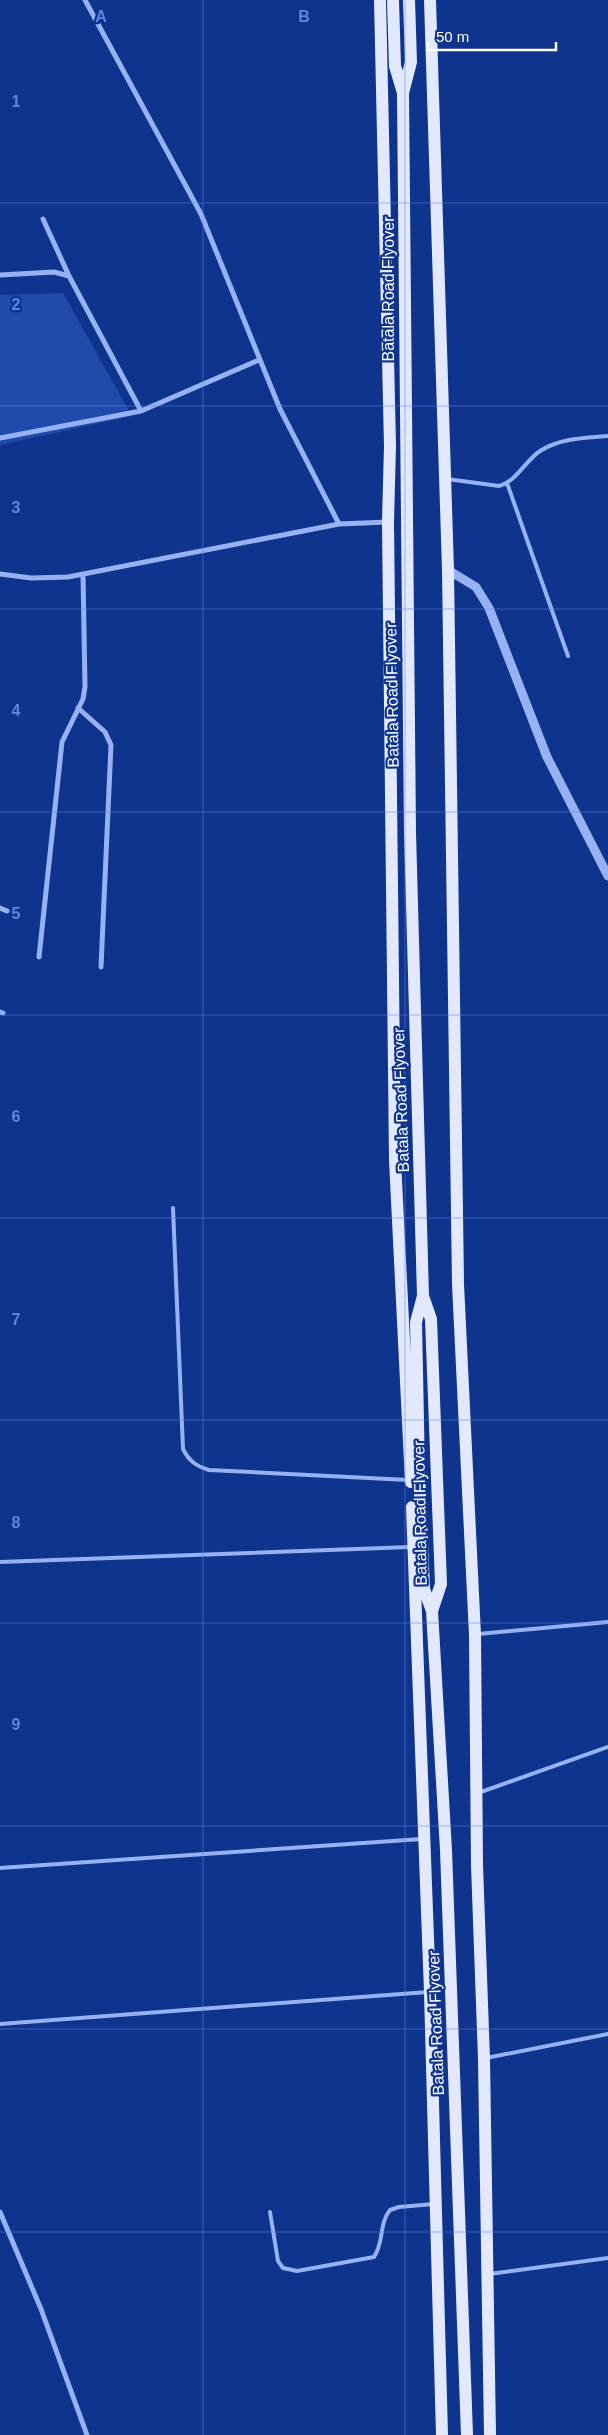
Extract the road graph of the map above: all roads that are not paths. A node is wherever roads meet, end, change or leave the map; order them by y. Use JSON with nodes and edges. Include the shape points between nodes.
{"nodes":[{"id":1,"x":85,"y":0,"type":"edge"},
{"id":2,"x":380,"y":0,"type":"edge"},
{"id":3,"x":393,"y":0,"type":"edge"},
{"id":4,"x":409,"y":0,"type":"edge"},
{"id":5,"x":430,"y":0,"type":"edge"},
{"id":6,"x":403,"y":92,"type":"junction"},
{"id":7,"x":43,"y":219,"type":"dead end"},
{"id":8,"x":0,"y":275,"type":"edge"},
{"id":9,"x":69,"y":276,"type":"junction"},
{"id":10,"x":259,"y":360,"type":"junction"},
{"id":11,"x":141,"y":410,"type":"junction"},
{"id":12,"x":608,"y":436,"type":"edge"},
{"id":13,"x":0,"y":438,"type":"edge"},
{"id":14,"x":445,"y":479,"type":"junction"},
{"id":15,"x":507,"y":483,"type":"junction"},
{"id":16,"x":388,"y":522,"type":"junction"},
{"id":17,"x":339,"y":524,"type":"junction"},
{"id":18,"x":448,"y":570,"type":"junction"},
{"id":19,"x":0,"y":574,"type":"edge"},
{"id":20,"x":82,"y":574,"type":"junction"},
{"id":21,"x":568,"y":656,"type":"dead end"},
{"id":22,"x":78,"y":708,"type":"junction"},
{"id":23,"x":608,"y":876,"type":"edge"},
{"id":24,"x":0,"y":908,"type":"edge"},
{"id":25,"x":7,"y":911,"type":"dead end"},
{"id":26,"x":39,"y":957,"type":"dead end"},
{"id":27,"x":101,"y":967,"type":"dead end"},
{"id":28,"x":173,"y":1208,"type":"dead end"},
{"id":29,"x":423,"y":1296,"type":"junction"},
{"id":30,"x":411,"y":1480,"type":"junction"},
{"id":31,"x":413,"y":1547,"type":"junction"},
{"id":32,"x":0,"y":1562,"type":"edge"},
{"id":33,"x":432,"y":1611,"type":"junction"},
{"id":34,"x":608,"y":1622,"type":"edge"},
{"id":35,"x":475,"y":1635,"type":"junction"},
{"id":36,"x":608,"y":1747,"type":"edge"},
{"id":37,"x":476,"y":1793,"type":"junction"},
{"id":38,"x":424,"y":1839,"type":"junction"},
{"id":39,"x":0,"y":1868,"type":"edge"},
{"id":40,"x":430,"y":1992,"type":"junction"},
{"id":41,"x":0,"y":2024,"type":"edge"},
{"id":42,"x":608,"y":2034,"type":"edge"},
{"id":43,"x":484,"y":2059,"type":"junction"},
{"id":44,"x":436,"y":2204,"type":"junction"},
{"id":45,"x":0,"y":2212,"type":"edge"},
{"id":46,"x":270,"y":2212,"type":"dead end"},
{"id":47,"x":608,"y":2258,"type":"edge"},
{"id":48,"x":487,"y":2274,"type":"junction"},
{"id":49,"x":87,"y":2435,"type":"edge"},
{"id":50,"x":442,"y":2435,"type":"edge"},
{"id":51,"x":467,"y":2435,"type":"edge"},
{"id":52,"x":490,"y":2435,"type":"edge"}],
"edges":[{"from":1,"to":10,"type":"street","via":[[201,214]]},
{"from":2,"to":16,"type":"main road","via":[[390,436]]},
{"from":3,"to":6,"type":"main road","name":"Batala Road Flyover","via":[[395,66]]},
{"from":4,"to":6,"type":"main road","name":"Batala Road Flyover","via":[[411,62]]},
{"from":5,"to":14,"type":"main road"},
{"from":6,"to":29,"type":"main road","name":"Batala Road Flyover","via":[[410,833]]},
{"from":7,"to":9,"type":"street"},
{"from":8,"to":9,"type":"street","via":[[54,272]]},
{"from":9,"to":11,"type":"street"},
{"from":10,"to":11,"type":"street"},
{"from":10,"to":17,"type":"street","via":[[293,436]]},
{"from":11,"to":13,"type":"street"},
{"from":12,"to":15,"type":"lane","via":[[571,439],[548,447],[533,456]]},
{"from":14,"to":15,"type":"lane","via":[[494,485]]},
{"from":14,"to":18,"type":"main road"},
{"from":15,"to":21,"type":"lane"},
{"from":16,"to":17,"type":"street"},
{"from":16,"to":30,"type":"main road","via":[[395,1160]]},
{"from":17,"to":20,"type":"street"},
{"from":18,"to":23,"type":"street","via":[[476,587],[489,608],[547,757]]},
{"from":18,"to":35,"type":"main road","via":[[458,1284]]},
{"from":19,"to":20,"type":"street","via":[[48,578]]},
{"from":20,"to":22,"type":"street","via":[[85,687]]},
{"from":22,"to":26,"type":"street","via":[[62,742]]},
{"from":22,"to":27,"type":"street","via":[[105,732],[111,745]]},
{"from":24,"to":25,"type":"street"},
{"from":28,"to":30,"type":"lane","via":[[183,1449],[187,1457],[209,1470]]},
{"from":29,"to":33,"type":"main road","name":"Batala Road Flyover","via":[[416,1322],[419,1471],[424,1589]]},
{"from":29,"to":33,"type":"main road","name":"Batala Road Flyover","via":[[432,1319],[441,1584]]},
{"from":30,"to":31,"type":"main road"},
{"from":31,"to":32,"type":"lane"},
{"from":31,"to":38,"type":"main road"},
{"from":33,"to":51,"type":"main road","name":"Batala Road Flyover","via":[[446,1850]]},
{"from":34,"to":35,"type":"lane"},
{"from":35,"to":37,"type":"main road"},
{"from":36,"to":37,"type":"lane"},
{"from":37,"to":43,"type":"main road"},
{"from":38,"to":39,"type":"lane"},
{"from":38,"to":40,"type":"main road"},
{"from":40,"to":41,"type":"lane"},
{"from":40,"to":44,"type":"main road"},
{"from":42,"to":43,"type":"lane"},
{"from":43,"to":48,"type":"main road"},
{"from":44,"to":46,"type":"lane","via":[[390,2210],[381,2246],[374,2257],[297,2272],[283,2268],[278,2261]]},
{"from":44,"to":50,"type":"main road"},
{"from":45,"to":49,"type":"street","via":[[41,2309]]},
{"from":47,"to":48,"type":"lane"},
{"from":48,"to":52,"type":"main road"}]}
